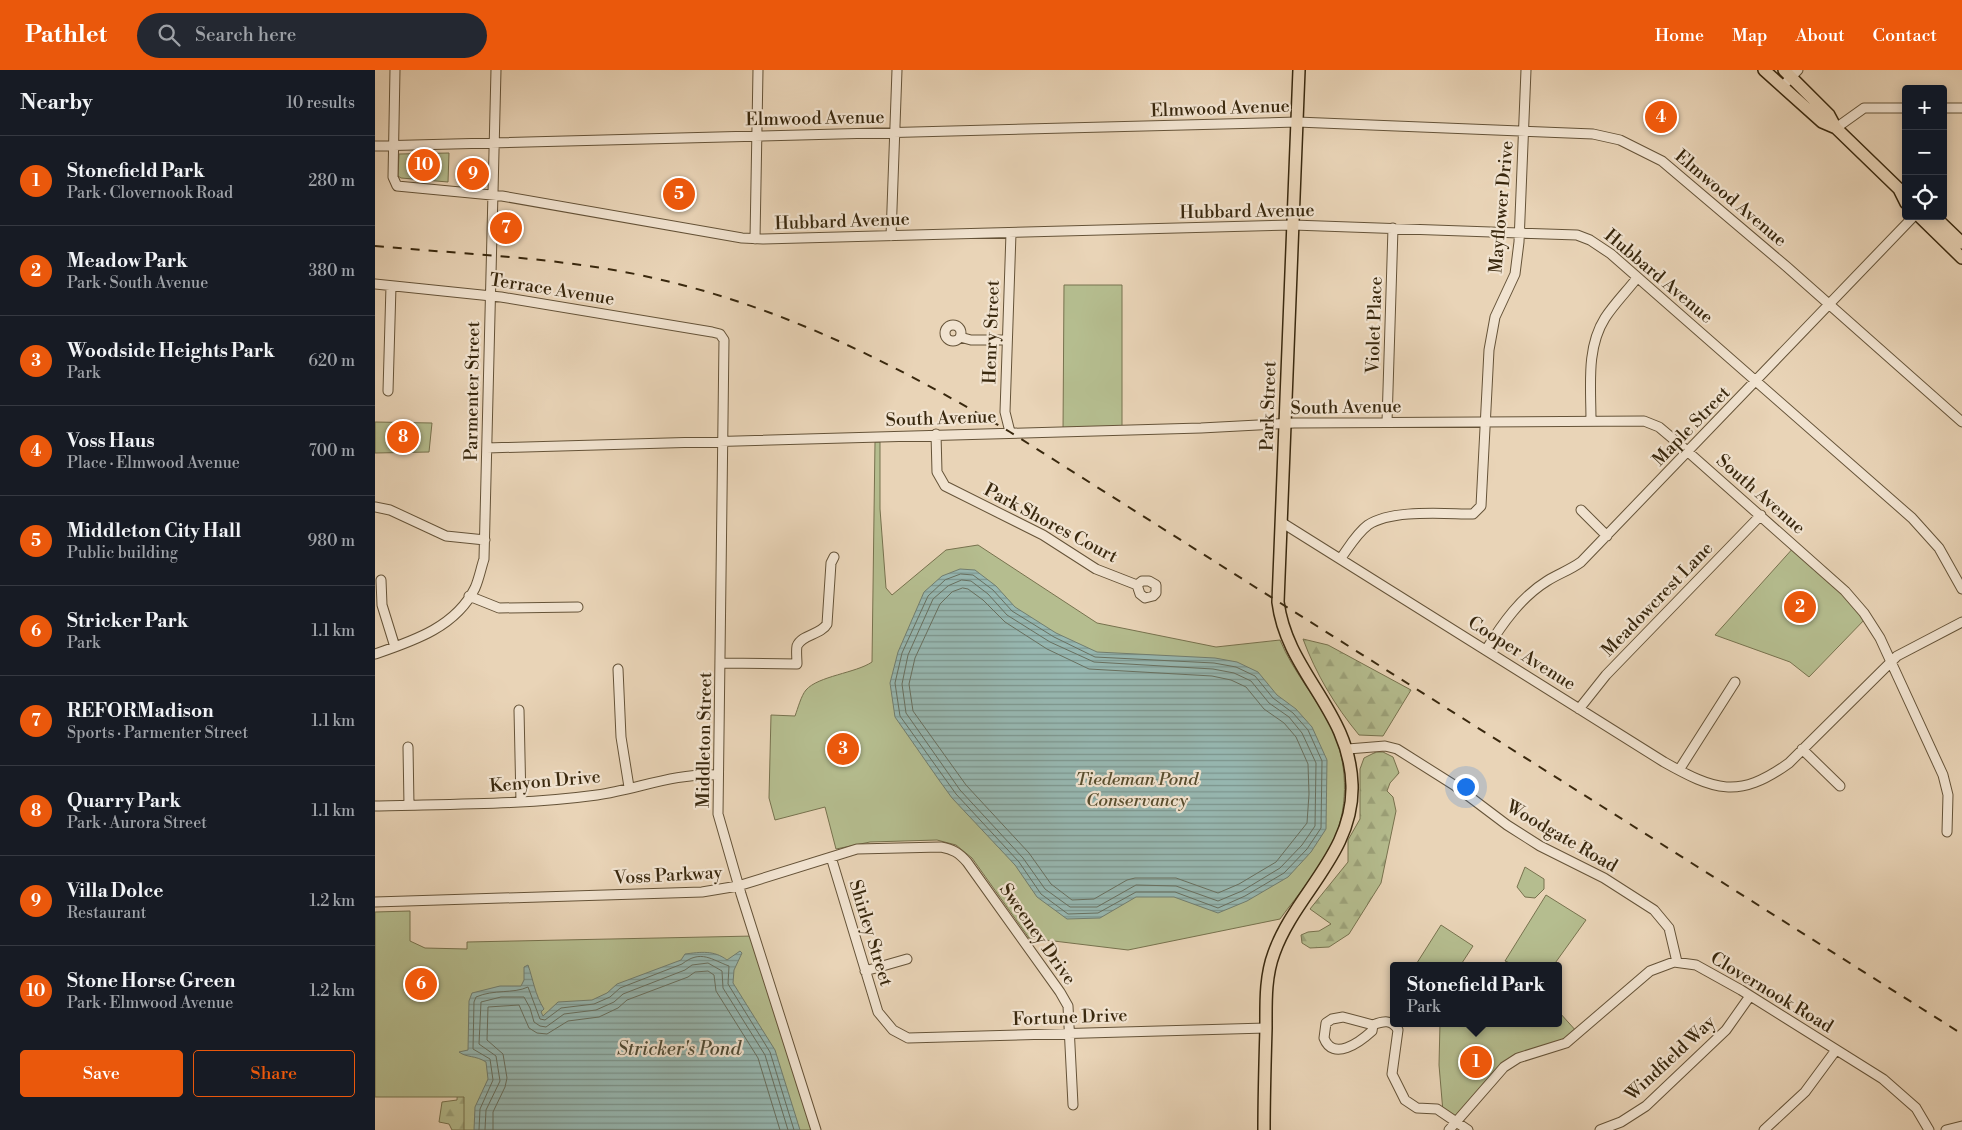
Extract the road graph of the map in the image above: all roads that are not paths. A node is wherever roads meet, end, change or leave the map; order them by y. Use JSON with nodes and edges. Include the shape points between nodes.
{"nodes":[{"id":1,"x":395,"y":70,"type":"edge"},
{"id":2,"x":496,"y":70,"type":"edge"},
{"id":3,"x":759,"y":70,"type":"edge"},
{"id":4,"x":897,"y":70,"type":"edge"},
{"id":5,"x":1299,"y":70,"type":"edge"},
{"id":6,"x":1526,"y":70,"type":"edge"},
{"id":7,"x":1764,"y":70,"type":"edge"},
{"id":8,"x":1789,"y":76,"type":"edge"},
{"id":9,"x":1902,"y":108,"type":"edge"},
{"id":10,"x":1947,"y":108,"type":"edge"},
{"id":11,"x":1962,"y":108,"type":"edge"},
{"id":12,"x":1297,"y":122,"type":"junction"},
{"id":13,"x":1836,"y":128,"type":"junction"},
{"id":14,"x":1524,"y":130,"type":"junction"},
{"id":15,"x":894,"y":133,"type":"junction"},
{"id":16,"x":757,"y":136,"type":"junction"},
{"id":17,"x":494,"y":143,"type":"junction"},
{"id":18,"x":375,"y":146,"type":"edge"},
{"id":19,"x":394,"y":146,"type":"junction"},
{"id":20,"x":1902,"y":190,"type":"edge"},
{"id":21,"x":493,"y":195,"type":"junction"},
{"id":22,"x":1910,"y":220,"type":"edge"},
{"id":23,"x":1923,"y":220,"type":"edge"},
{"id":24,"x":1938,"y":220,"type":"edge"},
{"id":25,"x":1293,"y":225,"type":"junction"},
{"id":26,"x":1393,"y":228,"type":"junction"},
{"id":27,"x":1011,"y":233,"type":"junction"},
{"id":28,"x":1519,"y":234,"type":"junction"},
{"id":29,"x":891,"y":236,"type":"junction"},
{"id":30,"x":755,"y":239,"type":"junction"},
{"id":31,"x":1962,"y":243,"type":"edge"},
{"id":32,"x":1962,"y":258,"type":"edge"},
{"id":33,"x":1637,"y":278,"type":"junction"},
{"id":34,"x":375,"y":284,"type":"edge"},
{"id":35,"x":391,"y":286,"type":"junction"},
{"id":36,"x":491,"y":296,"type":"junction"},
{"id":37,"x":1830,"y":305,"type":"junction"},
{"id":38,"x":721,"y":336,"type":"joint"},
{"id":39,"x":960,"y":337,"type":"dead end"},
{"id":40,"x":1006,"y":340,"type":"junction"},
{"id":41,"x":1757,"y":381,"type":"junction"},
{"id":42,"x":388,"y":390,"type":"dead end"},
{"id":43,"x":1591,"y":421,"type":"junction"},
{"id":44,"x":1387,"y":422,"type":"junction"},
{"id":45,"x":1486,"y":422,"type":"junction"},
{"id":46,"x":1962,"y":422,"type":"edge"},
{"id":47,"x":1285,"y":424,"type":"junction"},
{"id":48,"x":1010,"y":432,"type":"junction"},
{"id":49,"x":936,"y":434,"type":"junction"},
{"id":50,"x":723,"y":441,"type":"junction"},
{"id":51,"x":487,"y":448,"type":"junction"},
{"id":52,"x":1689,"y":452,"type":"junction"},
{"id":53,"x":375,"y":507,"type":"edge"},
{"id":54,"x":1581,"y":510,"type":"dead end"},
{"id":55,"x":1761,"y":516,"type":"junction"},
{"id":56,"x":1281,"y":522,"type":"junction"},
{"id":57,"x":1607,"y":536,"type":"junction"},
{"id":58,"x":485,"y":540,"type":"junction"},
{"id":59,"x":834,"y":557,"type":"dead end"},
{"id":60,"x":1341,"y":558,"type":"junction"},
{"id":61,"x":381,"y":580,"type":"dead end"},
{"id":62,"x":1137,"y":585,"type":"dead end"},
{"id":63,"x":1962,"y":589,"type":"edge"},
{"id":64,"x":469,"y":596,"type":"junction"},
{"id":65,"x":578,"y":607,"type":"dead end"},
{"id":66,"x":1962,"y":622,"type":"edge"},
{"id":67,"x":395,"y":647,"type":"junction"},
{"id":68,"x":1486,"y":650,"type":"junction"},
{"id":69,"x":375,"y":654,"type":"edge"},
{"id":70,"x":1890,"y":662,"type":"junction"},
{"id":71,"x":721,"y":663,"type":"junction"},
{"id":72,"x":618,"y":668,"type":"dead end"},
{"id":73,"x":1735,"y":682,"type":"dead end"},
{"id":74,"x":1579,"y":709,"type":"junction"},
{"id":75,"x":519,"y":710,"type":"dead end"},
{"id":76,"x":408,"y":747,"type":"dead end"},
{"id":77,"x":1348,"y":749,"type":"junction"},
{"id":78,"x":1802,"y":749,"type":"junction"},
{"id":79,"x":1679,"y":770,"type":"junction"},
{"id":80,"x":717,"y":775,"type":"junction"},
{"id":81,"x":1840,"y":786,"type":"dead end"},
{"id":82,"x":629,"y":787,"type":"junction"},
{"id":83,"x":521,"y":802,"type":"junction"},
{"id":84,"x":409,"y":805,"type":"junction"},
{"id":85,"x":375,"y":806,"type":"edge"},
{"id":86,"x":1947,"y":832,"type":"dead end"},
{"id":87,"x":956,"y":851,"type":"joint"},
{"id":88,"x":831,"y":857,"type":"junction"},
{"id":89,"x":738,"y":886,"type":"junction"},
{"id":90,"x":375,"y":902,"type":"edge"},
{"id":91,"x":907,"y":959,"type":"dead end"},
{"id":92,"x":1677,"y":962,"type":"junction"},
{"id":93,"x":865,"y":971,"type":"junction"},
{"id":94,"x":1750,"y":996,"type":"junction"},
{"id":95,"x":882,"y":1017,"type":"joint"},
{"id":96,"x":1390,"y":1022,"type":"edge"},
{"id":97,"x":1373,"y":1025,"type":"junction"},
{"id":98,"x":1395,"y":1027,"type":"edge"},
{"id":99,"x":1266,"y":1028,"type":"junction"},
{"id":100,"x":1070,"y":1033,"type":"junction"},
{"id":101,"x":1836,"y":1050,"type":"junction"},
{"id":102,"x":1073,"y":1105,"type":"dead end"},
{"id":103,"x":1456,"y":1122,"type":"junction"},
{"id":104,"x":1962,"y":1126,"type":"edge"},
{"id":105,"x":816,"y":1130,"type":"edge"},
{"id":106,"x":1263,"y":1130,"type":"edge"},
{"id":107,"x":1449,"y":1130,"type":"edge"},
{"id":108,"x":1467,"y":1130,"type":"edge"},
{"id":109,"x":1601,"y":1130,"type":"edge"},
{"id":110,"x":1764,"y":1130,"type":"edge"},
{"id":111,"x":1929,"y":1130,"type":"edge"},
{"id":112,"x":1946,"y":1130,"type":"edge"}],
"edges":[{"from":1,"to":19,"type":"street"},
{"from":2,"to":17,"type":"street","name":"Parmenter Street"},
{"from":3,"to":16,"type":"street"},
{"from":4,"to":15,"type":"street"},
{"from":5,"to":12,"type":"main road","name":"Park Street"},
{"from":6,"to":14,"type":"street","name":"Mayflower Drive"},
{"from":7,"to":8,"type":"main road"},
{"from":8,"to":13,"type":"main road","via":[[1822,122]]},
{"from":9,"to":13,"type":"street","via":[[1864,108]]},
{"from":10,"to":11,"type":"street"},
{"from":12,"to":14,"type":"street","name":"Elmwood Avenue"},
{"from":12,"to":15,"type":"street","name":"Elmwood Avenue"},
{"from":12,"to":25,"type":"main road","name":"Park Street"},
{"from":13,"to":20,"type":"main road"},
{"from":14,"to":28,"type":"street","name":"Mayflower Drive"},
{"from":14,"to":37,"type":"street","name":"Elmwood Avenue","via":[[1593,134],[1620,140],[1655,156]]},
{"from":15,"to":16,"type":"street","name":"Elmwood Avenue"},
{"from":15,"to":29,"type":"street"},
{"from":16,"to":17,"type":"street","name":"Elmwood Avenue"},
{"from":16,"to":30,"type":"street"},
{"from":17,"to":19,"type":"street","name":"Elmwood Avenue"},
{"from":17,"to":21,"type":"street","name":"Parmenter Street"},
{"from":18,"to":19,"type":"street","name":"Elmwood Avenue"},
{"from":19,"to":21,"type":"street","name":"Hubbard Avenue","via":[[395,185],[408,189]]},
{"from":21,"to":30,"type":"street","name":"Hubbard Avenue"},
{"from":21,"to":36,"type":"street","name":"Parmenter Street"},
{"from":22,"to":37,"type":"street","name":"Maple Street"},
{"from":23,"to":32,"type":"main road"},
{"from":24,"to":31,"type":"main road"},
{"from":25,"to":26,"type":"street","name":"Hubbard Avenue"},
{"from":25,"to":27,"type":"street","name":"Hubbard Avenue"},
{"from":25,"to":47,"type":"main road","name":"Park Street"},
{"from":26,"to":28,"type":"street","name":"Hubbard Avenue"},
{"from":26,"to":44,"type":"street","name":"Violet Place"},
{"from":27,"to":29,"type":"street","name":"Hubbard Avenue"},
{"from":27,"to":40,"type":"street","name":"Henry Street"},
{"from":28,"to":33,"type":"street","name":"Hubbard Avenue","via":[[1577,235],[1611,254]]},
{"from":28,"to":45,"type":"street","name":"Mayflower Drive","via":[[1515,274],[1492,330]]},
{"from":29,"to":30,"type":"street","name":"Hubbard Avenue"},
{"from":33,"to":41,"type":"street","name":"Hubbard Avenue"},
{"from":33,"to":43,"type":"street","via":[[1607,316],[1594,344]]},
{"from":34,"to":35,"type":"street","name":"Terrace Avenue"},
{"from":35,"to":36,"type":"street","name":"Terrace Avenue"},
{"from":35,"to":42,"type":"street"},
{"from":36,"to":38,"type":"street","name":"Terrace Avenue","via":[[634,318]]},
{"from":36,"to":51,"type":"street","name":"Parmenter Street"},
{"from":37,"to":41,"type":"street","name":"Maple Street"},
{"from":37,"to":46,"type":"street","name":"Elmwood Avenue"},
{"from":38,"to":50,"type":"street","name":"Middleton Street","via":[[725,340]]},
{"from":39,"to":40,"type":"street"},
{"from":40,"to":48,"type":"street","name":"Henry Street","via":[[1005,412]]},
{"from":41,"to":52,"type":"street","name":"Maple Street"},
{"from":41,"to":63,"type":"street","name":"Hubbard Avenue","via":[[1912,518],[1939,548]]},
{"from":43,"to":45,"type":"street","name":"South Avenue"},
{"from":43,"to":52,"type":"street","name":"South Avenue","via":[[1644,421],[1659,428]]},
{"from":44,"to":45,"type":"street","name":"South Avenue"},
{"from":44,"to":47,"type":"street","name":"South Avenue"},
{"from":45,"to":60,"type":"street","name":"Mayflower Drive","via":[[1483,492],[1481,506],[1473,514],[1396,516],[1377,520],[1366,526]]},
{"from":47,"to":48,"type":"street","name":"South Avenue"},
{"from":47,"to":56,"type":"main road","name":"Park Street"},
{"from":48,"to":49,"type":"street","name":"South Avenue"},
{"from":49,"to":50,"type":"street","name":"South Avenue"},
{"from":49,"to":62,"type":"street","name":"Park Shores Court","via":[[937,472],[945,486],[1043,534],[1095,569]]},
{"from":50,"to":51,"type":"street","name":"South Avenue"},
{"from":50,"to":71,"type":"street","name":"Middleton Street"},
{"from":51,"to":58,"type":"street","name":"Parmenter Street"},
{"from":52,"to":55,"type":"street","name":"South Avenue"},
{"from":52,"to":57,"type":"street","name":"Maple Street"},
{"from":53,"to":58,"type":"street","via":[[390,510],[446,536]]},
{"from":54,"to":57,"type":"street"},
{"from":55,"to":70,"type":"street","name":"South Avenue","via":[[1855,602],[1880,638]]},
{"from":55,"to":74,"type":"street","name":"Meadowcrest Lane","via":[[1606,675]]},
{"from":56,"to":60,"type":"street","name":"Cooper Avenue"},
{"from":56,"to":77,"type":"main road","name":"Park Street","via":[[1278,602],[1283,628],[1296,658],[1339,727]]},
{"from":57,"to":68,"type":"street","name":"Maple Street","via":[[1581,562],[1547,580],[1528,596],[1507,617]]},
{"from":58,"to":64,"type":"street","name":"Parmenter Street","via":[[485,559]]},
{"from":59,"to":71,"type":"street","via":[[831,563],[829,619],[824,629],[797,646],[797,664]]},
{"from":60,"to":68,"type":"street","name":"Cooper Avenue"},
{"from":61,"to":67,"type":"street","via":[[382,605]]},
{"from":64,"to":65,"type":"street","via":[[499,608]]},
{"from":64,"to":67,"type":"street","name":"Parmenter Street","via":[[460,611],[425,637]]},
{"from":66,"to":70,"type":"street","name":"Cooper Avenue"},
{"from":67,"to":69,"type":"street","name":"Parmenter Street"},
{"from":68,"to":74,"type":"street","name":"Cooper Avenue"},
{"from":70,"to":78,"type":"street","name":"Cooper Avenue"},
{"from":70,"to":86,"type":"street","name":"South Avenue","via":[[1943,775],[1948,795]]},
{"from":71,"to":80,"type":"street","name":"Middleton Street"},
{"from":72,"to":82,"type":"street","via":[[621,737]]},
{"from":73,"to":79,"type":"street"},
{"from":74,"to":79,"type":"street","name":"Cooper Avenue"},
{"from":75,"to":83,"type":"street"},
{"from":76,"to":84,"type":"street"},
{"from":77,"to":92,"type":"street","name":"Woodgate Road","via":[[1385,746],[1397,749],[1540,846],[1604,878],[1654,910],[1669,928]]},
{"from":77,"to":99,"type":"main road","name":"Park Street","via":[[1352,786],[1345,830],[1335,854],[1285,926],[1274,952],[1266,988]]},
{"from":78,"to":79,"type":"street","name":"Cooper Avenue","via":[[1776,772],[1753,783],[1712,785]]},
{"from":78,"to":81,"type":"street"},
{"from":80,"to":82,"type":"street","name":"Kenyon Drive","via":[[677,776]]},
{"from":80,"to":89,"type":"street","name":"Middleton Street","via":[[718,814]]},
{"from":82,"to":83,"type":"street","name":"Kenyon Drive","via":[[599,795]]},
{"from":83,"to":84,"type":"street","name":"Kenyon Drive"},
{"from":84,"to":85,"type":"street","name":"Kenyon Drive"},
{"from":87,"to":88,"type":"street","name":"Voss Parkway","via":[[941,846],[869,847]]},
{"from":87,"to":100,"type":"street","name":"Sweeney Drive","via":[[1060,992],[1068,1006]]},
{"from":88,"to":89,"type":"street","name":"Voss Parkway"},
{"from":88,"to":93,"type":"street","name":"Shirley Street"},
{"from":89,"to":90,"type":"street","name":"Voss Parkway","via":[[702,892]]},
{"from":89,"to":105,"type":"street","name":"Middleton Street"},
{"from":91,"to":93,"type":"street"},
{"from":92,"to":94,"type":"street","name":"Clovernook Road","via":[[1696,965]]},
{"from":92,"to":103,"type":"street","via":[[1650,971],[1566,1043],[1518,1058],[1504,1067]]},
{"from":93,"to":95,"type":"street","name":"Shirley Street"},
{"from":94,"to":101,"type":"street","name":"Clovernook Road"},
{"from":94,"to":109,"type":"street","name":"Windfield Way","via":[[1726,1030],[1646,1106]]},
{"from":95,"to":100,"type":"street","name":"Fortune Drive","via":[[893,1030],[908,1038]]},
{"from":96,"to":97,"type":"street"},
{"from":97,"to":97,"type":"street","via":[[1372,1031],[1353,1047],[1333,1047],[1323,1038],[1326,1023],[1337,1017],[1349,1017]]},
{"from":98,"to":103,"type":"street","via":[[1398,1030],[1392,1074],[1405,1100],[1417,1108],[1437,1109]]},
{"from":99,"to":100,"type":"street","name":"Fortune Drive"},
{"from":99,"to":106,"type":"main road","name":"Park Street"},
{"from":100,"to":102,"type":"street","name":"Sweeney Drive"},
{"from":101,"to":110,"type":"street","via":[[1805,1092]]},
{"from":101,"to":111,"type":"street","name":"Clovernook Road","via":[[1901,1094],[1916,1108]]},
{"from":103,"to":107,"type":"street"},
{"from":103,"to":108,"type":"street"},
{"from":104,"to":112,"type":"street"}]}
